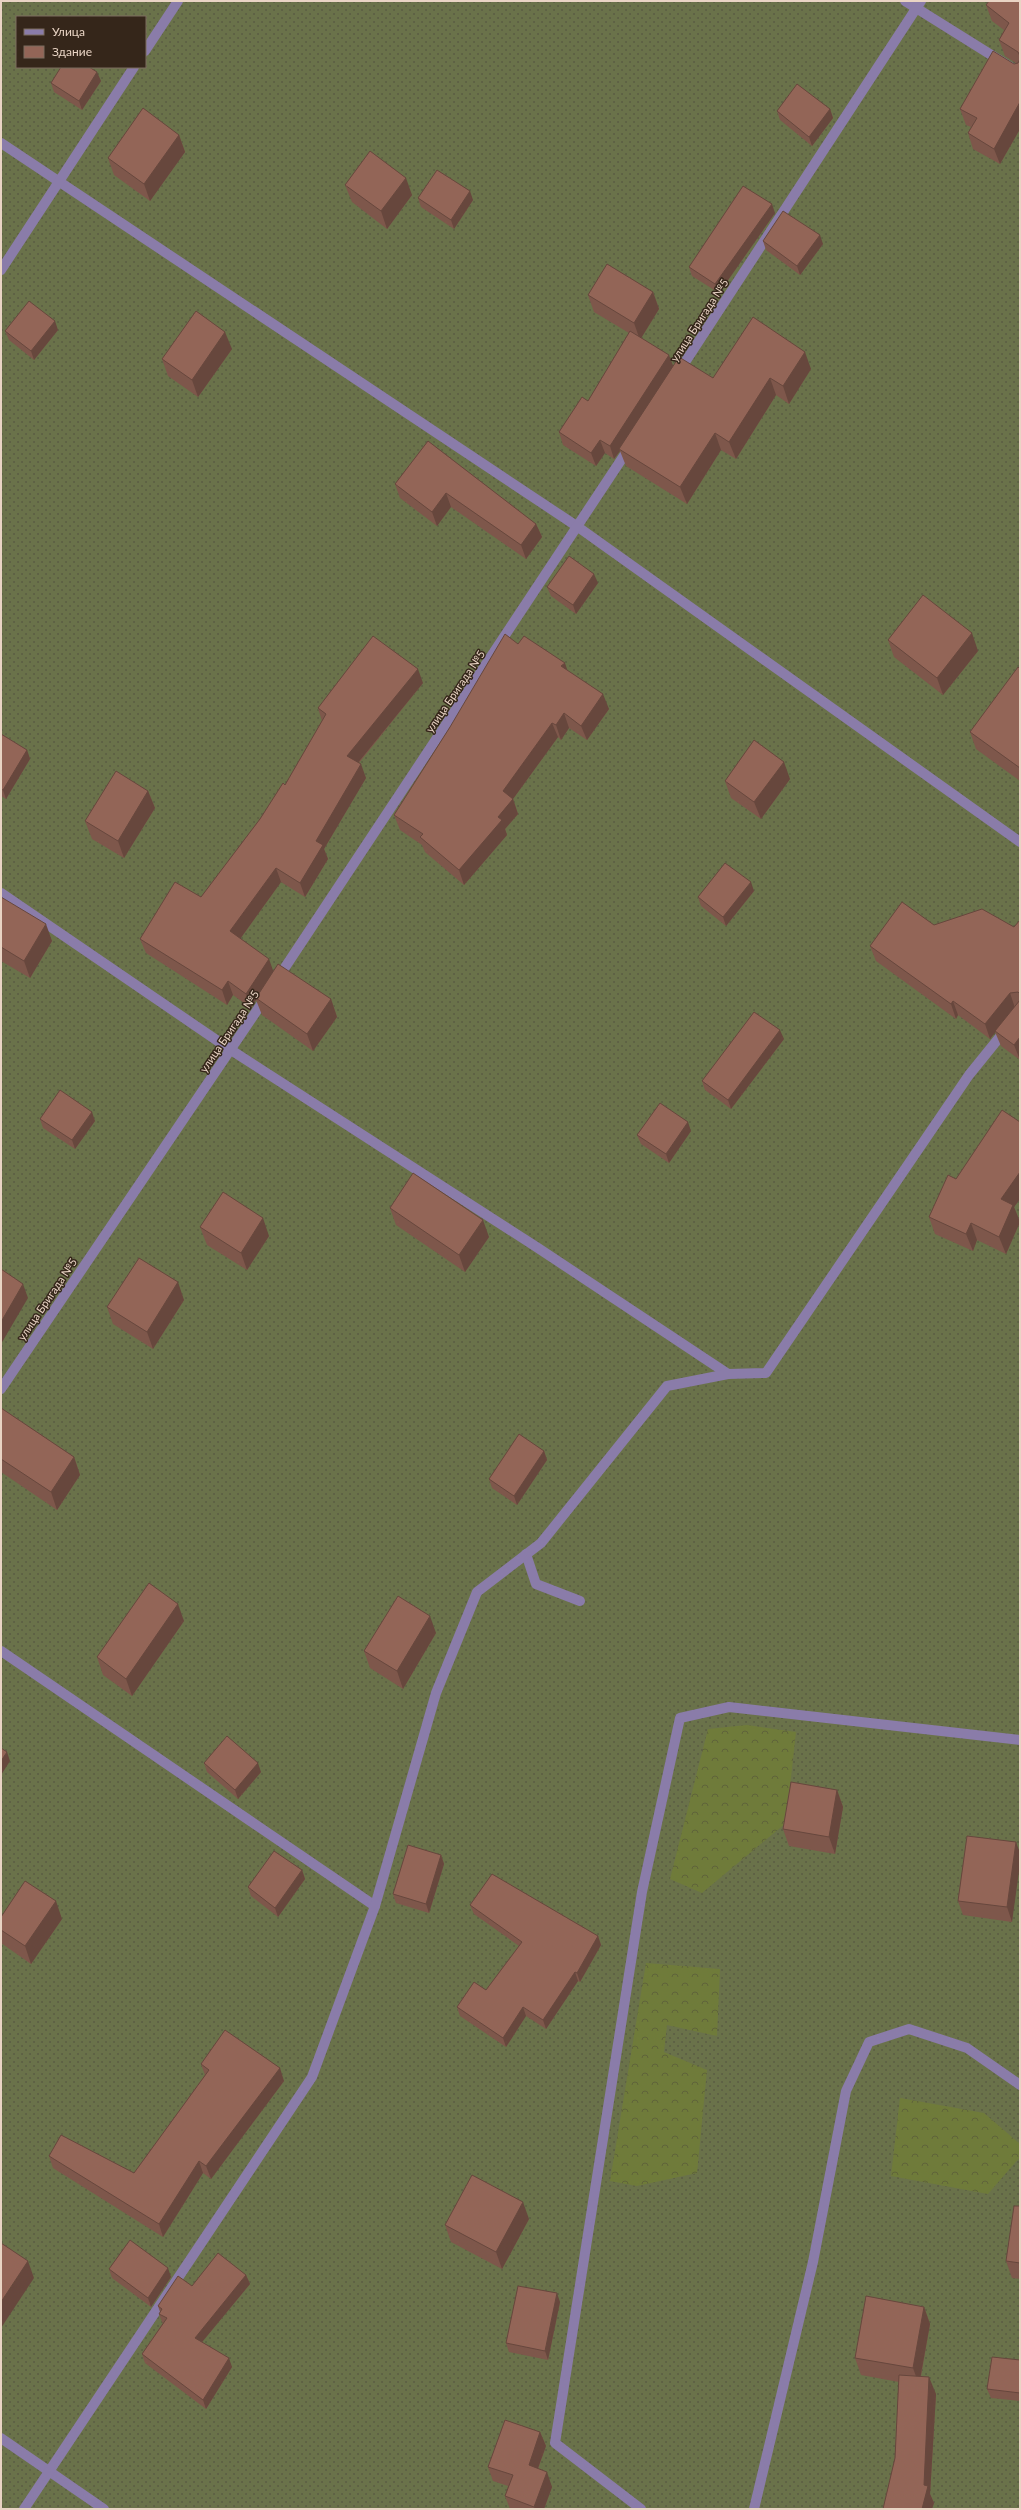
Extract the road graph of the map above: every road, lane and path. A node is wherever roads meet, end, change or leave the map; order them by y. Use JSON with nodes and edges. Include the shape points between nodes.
{"nodes":[{"id":1,"x":178,"y":1,"type":"edge"},
{"id":2,"x":905,"y":1,"type":"edge"},
{"id":3,"x":919,"y":4,"type":"edge"},
{"id":4,"x":146,"y":49,"type":"edge"},
{"id":5,"x":133,"y":68,"type":"edge"},
{"id":6,"x":1020,"y":73,"type":"edge"},
{"id":7,"x":1,"y":143,"type":"edge"},
{"id":8,"x":58,"y":182,"type":"junction"},
{"id":9,"x":1,"y":270,"type":"edge"},
{"id":10,"x":673,"y":381,"type":"edge"},
{"id":11,"x":634,"y":441,"type":"edge"},
{"id":12,"x":578,"y":527,"type":"junction"},
{"id":13,"x":1020,"y":842,"type":"edge"},
{"id":14,"x":1,"y":893,"type":"edge"},
{"id":15,"x":1020,"y":1012,"type":"edge"},
{"id":16,"x":231,"y":1050,"type":"junction"},
{"id":17,"x":728,"y":1374,"type":"junction"},
{"id":18,"x":1,"y":1389,"type":"edge"},
{"id":19,"x":526,"y":1554,"type":"junction"},
{"id":20,"x":580,"y":1601,"type":"dead end"},
{"id":21,"x":1,"y":1651,"type":"edge"},
{"id":22,"x":1020,"y":1740,"type":"edge"},
{"id":23,"x":375,"y":1906,"type":"junction"},
{"id":24,"x":1020,"y":2085,"type":"edge"},
{"id":25,"x":1,"y":2438,"type":"edge"},
{"id":26,"x":50,"y":2471,"type":"junction"},
{"id":27,"x":24,"y":2509,"type":"edge"},
{"id":28,"x":104,"y":2509,"type":"edge"},
{"id":29,"x":641,"y":2509,"type":"edge"},
{"id":30,"x":754,"y":2509,"type":"edge"}],
"edges":[{"from":1,"to":4,"type":"lane"},
{"from":2,"to":3,"type":"lane"},
{"from":3,"to":6,"type":"lane"},
{"from":3,"to":10,"type":"lane","name":"улица Бригада №5"},
{"from":5,"to":8,"type":"lane"},
{"from":7,"to":8,"type":"lane"},
{"from":8,"to":9,"type":"lane"},
{"from":8,"to":12,"type":"lane"},
{"from":11,"to":12,"type":"lane","name":"улица Бригада №5"},
{"from":12,"to":13,"type":"lane"},
{"from":12,"to":16,"type":"lane","name":"улица Бригада №5"},
{"from":14,"to":16,"type":"lane"},
{"from":15,"to":17,"type":"lane","via":[[969,1075],[766,1373]]},
{"from":16,"to":17,"type":"lane"},
{"from":16,"to":18,"type":"lane","name":"улица Бригада №5"},
{"from":17,"to":19,"type":"lane","via":[[667,1386],[541,1543]]},
{"from":19,"to":20,"type":"lane","via":[[536,1584]]},
{"from":19,"to":23,"type":"lane","via":[[477,1592],[436,1693]]},
{"from":21,"to":23,"type":"lane"},
{"from":22,"to":29,"type":"lane","via":[[729,1707],[680,1718],[642,1892],[555,2443]]},
{"from":23,"to":26,"type":"lane","via":[[312,2077]]},
{"from":24,"to":30,"type":"lane","via":[[967,2048],[909,2029],[869,2042],[846,2091],[813,2262]]},
{"from":25,"to":26,"type":"lane"},
{"from":26,"to":27,"type":"lane"},
{"from":26,"to":28,"type":"lane"}]}
